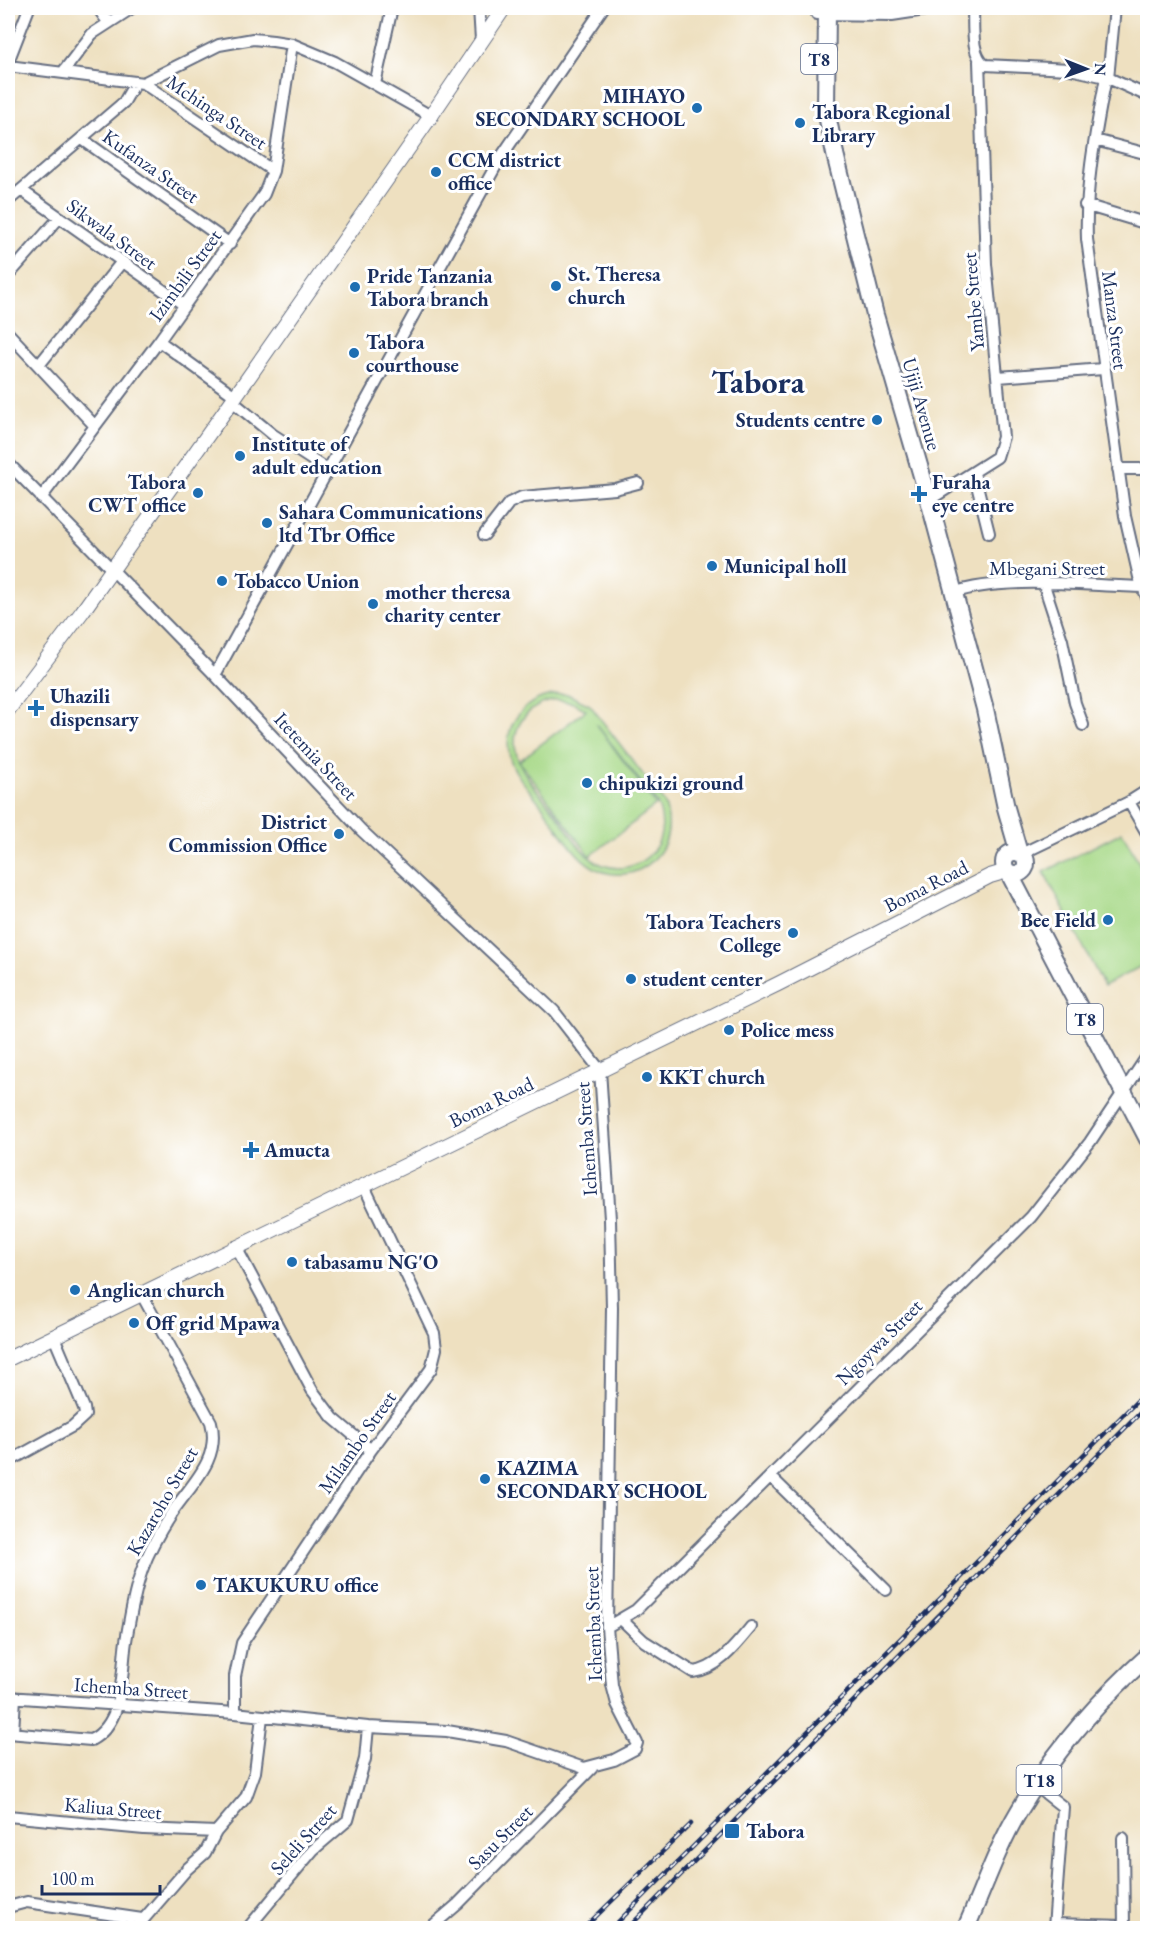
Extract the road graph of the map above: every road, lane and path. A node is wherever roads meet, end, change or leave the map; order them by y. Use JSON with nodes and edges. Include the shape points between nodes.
{"nodes":[{"id":1,"x":29,"y":8,"type":"edge"},
{"id":2,"x":98,"y":8,"type":"edge"},
{"id":3,"x":132,"y":8,"type":"edge"},
{"id":4,"x":392,"y":8,"type":"edge"},
{"id":5,"x":479,"y":8,"type":"edge"},
{"id":6,"x":504,"y":8,"type":"edge"},
{"id":7,"x":603,"y":8,"type":"edge"},
{"id":8,"x":938,"y":8,"type":"edge"},
{"id":9,"x":973,"y":8,"type":"edge"},
{"id":10,"x":1115,"y":8,"type":"edge"},
{"id":11,"x":900,"y":10,"type":"edge"},
{"id":12,"x":822,"y":11,"type":"edge"},
{"id":13,"x":108,"y":22,"type":"junction"},
{"id":14,"x":481,"y":40,"type":"junction"},
{"id":15,"x":292,"y":44,"type":"junction"},
{"id":16,"x":979,"y":61,"type":"junction"},
{"id":17,"x":8,"y":64,"type":"edge"},
{"id":18,"x":63,"y":72,"type":"junction"},
{"id":19,"x":1107,"y":78,"type":"junction"},
{"id":20,"x":139,"y":83,"type":"junction"},
{"id":21,"x":375,"y":84,"type":"junction"},
{"id":22,"x":1148,"y":96,"type":"edge"},
{"id":23,"x":431,"y":116,"type":"junction"},
{"id":24,"x":81,"y":139,"type":"junction"},
{"id":25,"x":1095,"y":140,"type":"junction"},
{"id":26,"x":1148,"y":154,"type":"edge"},
{"id":27,"x":273,"y":171,"type":"junction"},
{"id":28,"x":21,"y":190,"type":"junction"},
{"id":29,"x":8,"y":201,"type":"edge"},
{"id":30,"x":1086,"y":205,"type":"junction"},
{"id":31,"x":59,"y":218,"type":"junction"},
{"id":32,"x":1148,"y":224,"type":"edge"},
{"id":33,"x":230,"y":244,"type":"junction"},
{"id":34,"x":121,"y":262,"type":"junction"},
{"id":35,"x":8,"y":276,"type":"edge"},
{"id":36,"x":184,"y":305,"type":"junction"},
{"id":37,"x":8,"y":333,"type":"edge"},
{"id":38,"x":159,"y":341,"type":"junction"},
{"id":39,"x":39,"y":365,"type":"junction"},
{"id":40,"x":1103,"y":369,"type":"junction"},
{"id":41,"x":998,"y":376,"type":"junction"},
{"id":42,"x":234,"y":398,"type":"junction"},
{"id":43,"x":94,"y":426,"type":"junction"},
{"id":44,"x":8,"y":462,"type":"edge"},
{"id":45,"x":1148,"y":468,"type":"edge"},
{"id":46,"x":1118,"y":469,"type":"junction"},
{"id":47,"x":329,"y":471,"type":"junction"},
{"id":48,"x":974,"y":472,"type":"junction"},
{"id":49,"x":638,"y":483,"type":"dead end"},
{"id":50,"x":41,"y":498,"type":"junction"},
{"id":51,"x":929,"y":500,"type":"junction"},
{"id":52,"x":989,"y":533,"type":"dead end"},
{"id":53,"x":484,"y":536,"type":"dead end"},
{"id":54,"x":112,"y":569,"type":"junction"},
{"id":55,"x":1044,"y":585,"type":"junction"},
{"id":56,"x":1143,"y":587,"type":"junction"},
{"id":57,"x":952,"y":593,"type":"junction"},
{"id":58,"x":1148,"y":600,"type":"edge"},
{"id":59,"x":215,"y":675,"type":"junction"},
{"id":60,"x":8,"y":710,"type":"edge"},
{"id":61,"x":1083,"y":725,"type":"dead end"},
{"id":62,"x":1148,"y":790,"type":"edge"},
{"id":63,"x":1128,"y":802,"type":"junction"},
{"id":64,"x":1148,"y":835,"type":"edge"},
{"id":65,"x":1014,"y":862,"type":"junction"},
{"id":66,"x":1148,"y":1055,"type":"edge"},
{"id":67,"x":600,"y":1070,"type":"junction"},
{"id":68,"x":1124,"y":1095,"type":"junction"},
{"id":69,"x":1148,"y":1139,"type":"edge"},
{"id":70,"x":364,"y":1186,"type":"junction"},
{"id":71,"x":236,"y":1247,"type":"junction"},
{"id":72,"x":142,"y":1295,"type":"junction"},
{"id":73,"x":54,"y":1336,"type":"junction"},
{"id":74,"x":8,"y":1359,"type":"edge"},
{"id":75,"x":371,"y":1450,"type":"junction"},
{"id":76,"x":8,"y":1462,"type":"edge"},
{"id":77,"x":771,"y":1477,"type":"junction"},
{"id":78,"x":886,"y":1590,"type":"dead end"},
{"id":79,"x":622,"y":1620,"type":"junction"},
{"id":80,"x":607,"y":1627,"type":"junction"},
{"id":81,"x":752,"y":1628,"type":"dead end"},
{"id":82,"x":1148,"y":1656,"type":"edge"},
{"id":83,"x":11,"y":1697,"type":"edge"},
{"id":84,"x":117,"y":1706,"type":"junction"},
{"id":85,"x":235,"y":1713,"type":"junction"},
{"id":86,"x":262,"y":1717,"type":"junction"},
{"id":87,"x":368,"y":1727,"type":"junction"},
{"id":88,"x":10,"y":1733,"type":"edge"},
{"id":89,"x":592,"y":1768,"type":"junction"},
{"id":90,"x":1035,"y":1785,"type":"junction"},
{"id":91,"x":8,"y":1816,"type":"edge"},
{"id":92,"x":216,"y":1832,"type":"junction"},
{"id":93,"x":1123,"y":1838,"type":"dead end"},
{"id":94,"x":8,"y":1907,"type":"edge"},
{"id":95,"x":139,"y":1924,"type":"edge"},
{"id":96,"x":1054,"y":1926,"type":"edge"},
{"id":97,"x":1124,"y":1927,"type":"edge"},
{"id":98,"x":248,"y":1929,"type":"edge"},
{"id":99,"x":430,"y":1929,"type":"edge"},
{"id":100,"x":966,"y":1929,"type":"edge"}],
"edges":[{"from":1,"to":17,"type":"street"},
{"from":2,"to":13,"type":"street"},
{"from":3,"to":13,"type":"street"},
{"from":4,"to":21,"type":"street"},
{"from":5,"to":14,"type":"street"},
{"from":6,"to":14,"type":"main road"},
{"from":7,"to":47,"type":"street","via":[[499,160]]},
{"from":8,"to":11,"type":"street"},
{"from":9,"to":16,"type":"street","name":"Yambe Street"},
{"from":10,"to":19,"type":"street","name":"Manza Street"},
{"from":11,"to":12,"type":"street","via":[[892,15]]},
{"from":12,"to":51,"type":"highway","name":"Ujiji Avenue","number":"T8","via":[[826,110],[875,315]]},
{"from":13,"to":18,"type":"street","via":[[84,42]]},
{"from":14,"to":23,"type":"main road"},
{"from":15,"to":20,"type":"street","via":[[252,39],[219,45]]},
{"from":15,"to":21,"type":"street"},
{"from":15,"to":27,"type":"street","name":"Izimbili Street"},
{"from":16,"to":19,"type":"street","via":[[996,66],[1056,67]]},
{"from":16,"to":41,"type":"street","name":"Yambe Street","via":[[986,264]]},
{"from":17,"to":18,"type":"street"},
{"from":18,"to":20,"type":"street"},
{"from":19,"to":22,"type":"street"},
{"from":19,"to":25,"type":"street","name":"Manza Street"},
{"from":20,"to":24,"type":"street","via":[[124,102]]},
{"from":20,"to":27,"type":"street","name":"Mchinga Street"},
{"from":21,"to":23,"type":"street"},
{"from":23,"to":42,"type":"main road"},
{"from":24,"to":28,"type":"street"},
{"from":24,"to":33,"type":"street","name":"Kufanza Street"},
{"from":25,"to":26,"type":"street"},
{"from":25,"to":30,"type":"street","name":"Manza Street"},
{"from":27,"to":33,"type":"street","name":"Izimbili Street","via":[[264,194]]},
{"from":28,"to":29,"type":"street"},
{"from":28,"to":31,"type":"street","name":"Sikwala Street"},
{"from":30,"to":32,"type":"street"},
{"from":30,"to":40,"type":"street","name":"Manza Street"},
{"from":31,"to":34,"type":"street","name":"Sikwala Street"},
{"from":31,"to":35,"type":"street"},
{"from":33,"to":36,"type":"street","name":"Izimbili Street"},
{"from":34,"to":36,"type":"street","name":"Sikwala Street"},
{"from":34,"to":39,"type":"street"},
{"from":36,"to":38,"type":"street","name":"Izimbili Street"},
{"from":37,"to":39,"type":"street"},
{"from":38,"to":42,"type":"street"},
{"from":38,"to":43,"type":"street","name":"Izimbili Street"},
{"from":39,"to":43,"type":"street"},
{"from":40,"to":41,"type":"street"},
{"from":40,"to":46,"type":"street","name":"Manza Street"},
{"from":41,"to":48,"type":"street","name":"Yambe Street","via":[[1002,448],[997,457]]},
{"from":42,"to":47,"type":"street","via":[[272,434]]},
{"from":42,"to":54,"type":"main road"},
{"from":43,"to":50,"type":"street","name":"Izimbili Street"},
{"from":44,"to":50,"type":"street","name":"Itetemia Street"},
{"from":45,"to":46,"type":"street"},
{"from":46,"to":56,"type":"street","name":"Manza Street"},
{"from":47,"to":59,"type":"street"},
{"from":48,"to":51,"type":"street","name":"Yambe Street"},
{"from":48,"to":52,"type":"street"},
{"from":49,"to":53,"type":"street","via":[[615,489],[522,497],[509,504]]},
{"from":50,"to":54,"type":"street","name":"Itetemia Street"},
{"from":51,"to":57,"type":"highway","name":"Ujiji Avenue","number":"T8"},
{"from":54,"to":59,"type":"street","name":"Itetemia Street"},
{"from":54,"to":60,"type":"main road"},
{"from":55,"to":56,"type":"street","name":"Mbegani Street"},
{"from":55,"to":57,"type":"street","name":"Mbegani Street","via":[[999,584]]},
{"from":55,"to":61,"type":"street"},
{"from":56,"to":58,"type":"street","name":"Manza Street"},
{"from":57,"to":65,"type":"highway","name":"Ujiji Avenue","number":"T8","via":[[985,709]]},
{"from":59,"to":67,"type":"street","name":"Itetemia Street","via":[[361,830],[554,1011]]},
{"from":62,"to":63,"type":"street"},
{"from":63,"to":64,"type":"street"},
{"from":63,"to":65,"type":"street"},
{"from":65,"to":67,"type":"main road","name":"Boma Road","via":[[778,984]]},
{"from":65,"to":68,"type":"highway","number":"T8","via":[[1023,898]]},
{"from":66,"to":68,"type":"street","name":"Ngoywa Street"},
{"from":67,"to":70,"type":"main road","name":"Boma Road"},
{"from":67,"to":80,"type":"street","name":"Ichemba Street","via":[[612,1308]]},
{"from":68,"to":69,"type":"highway","number":"T8"},
{"from":68,"to":77,"type":"street","name":"Ngoywa Street","via":[[1031,1216]]},
{"from":70,"to":71,"type":"main road","name":"Boma Road"},
{"from":70,"to":75,"type":"street","name":"Milambo Street","via":[[434,1333],[436,1349],[431,1369]]},
{"from":71,"to":72,"type":"main road","name":"Boma Road"},
{"from":71,"to":75,"type":"street","via":[[312,1390],[333,1418]]},
{"from":72,"to":73,"type":"main road","name":"Boma Road"},
{"from":72,"to":84,"type":"street","name":"Kazaroho Street","via":[[211,1422],[215,1437],[201,1475],[162,1528],[143,1568]]},
{"from":73,"to":74,"type":"main road","name":"Boma Road"},
{"from":73,"to":76,"type":"street","via":[[85,1415],[73,1426]]},
{"from":75,"to":85,"type":"street","name":"Milambo Street","via":[[242,1643],[234,1676]]},
{"from":77,"to":78,"type":"street"},
{"from":77,"to":79,"type":"street","name":"Ngoywa Street"},
{"from":79,"to":80,"type":"street","name":"Ngoywa Street"},
{"from":79,"to":81,"type":"street","via":[[644,1641],[693,1672],[728,1653]]},
{"from":80,"to":89,"type":"street","name":"Ichemba Street","via":[[617,1704],[637,1746]]},
{"from":82,"to":90,"type":"highway","number":"T18","via":[[1076,1729]]},
{"from":83,"to":84,"type":"street","name":"Ichemba Street"},
{"from":83,"to":88,"type":"street"},
{"from":84,"to":85,"type":"street","name":"Ichemba Street"},
{"from":84,"to":88,"type":"street","via":[[99,1736],[91,1740]]},
{"from":85,"to":86,"type":"street","name":"Ichemba Street"},
{"from":86,"to":87,"type":"street","name":"Ichemba Street"},
{"from":86,"to":92,"type":"street","via":[[251,1785],[241,1804]]},
{"from":87,"to":89,"type":"street","name":"Ichemba Street","via":[[447,1731],[506,1741],[572,1765]]},
{"from":87,"to":98,"type":"street","name":"Seleli Street","via":[[365,1759],[348,1820],[313,1850]]},
{"from":89,"to":99,"type":"street","name":"Sasu Street"},
{"from":90,"to":96,"type":"street","via":[[1063,1807]]},
{"from":90,"to":100,"type":"highway","number":"T18","via":[[1007,1834]]},
{"from":91,"to":92,"type":"street","name":"Kaliua Street"},
{"from":92,"to":95,"type":"street","via":[[205,1853]]},
{"from":93,"to":97,"type":"street"},
{"from":94,"to":95,"type":"street","via":[[27,1902]]},
{"from":96,"to":97,"type":"street"}]}
